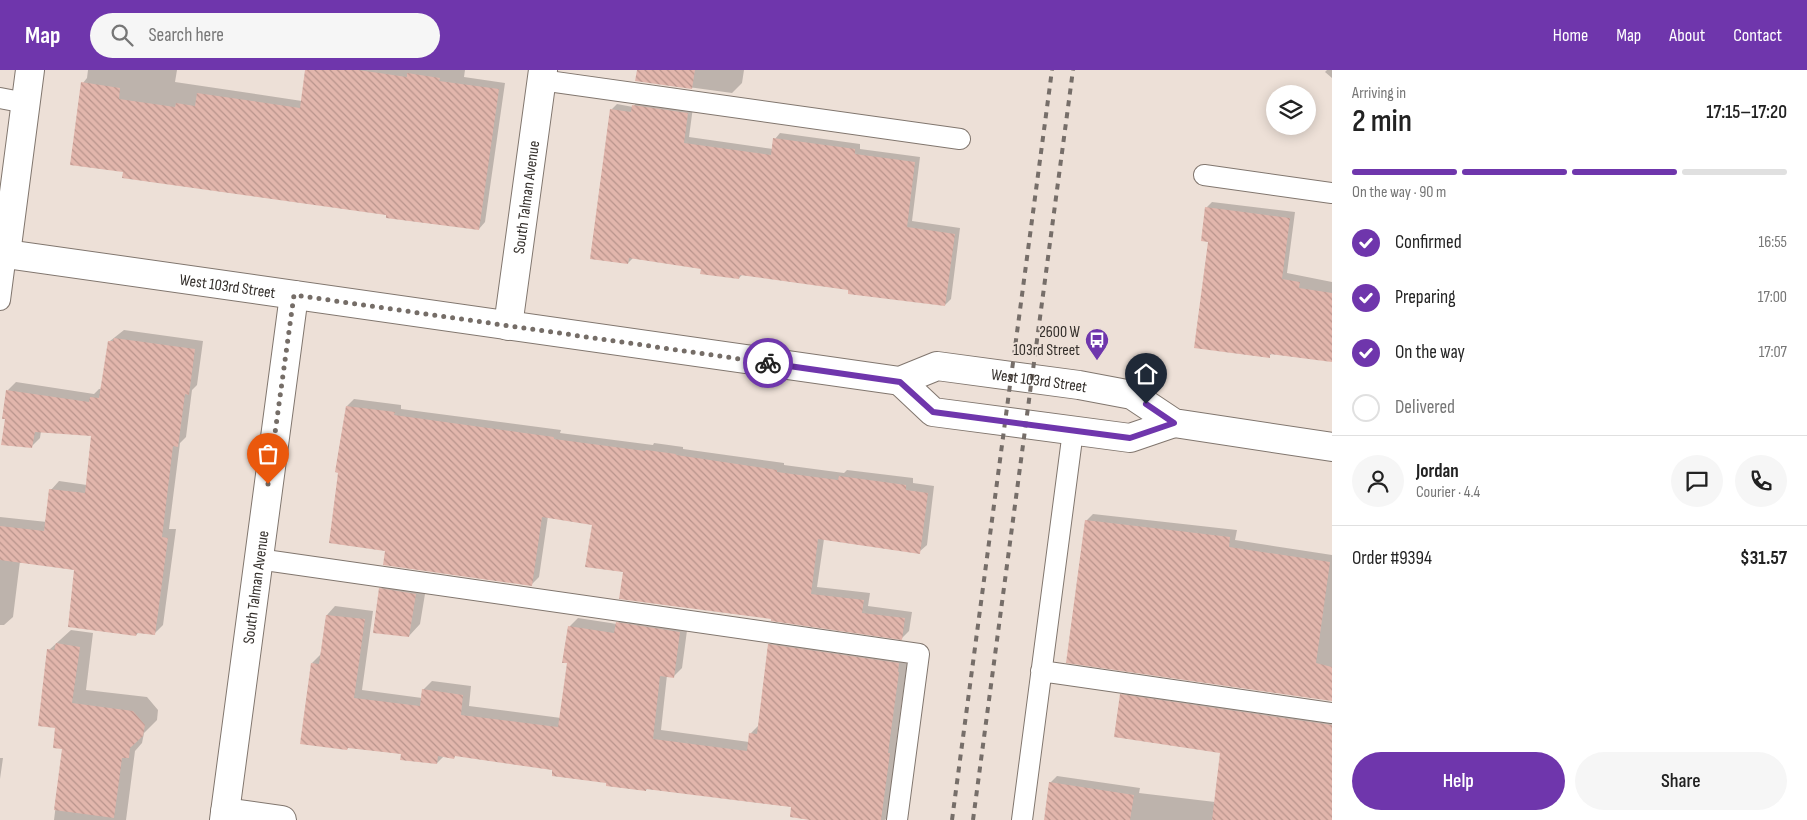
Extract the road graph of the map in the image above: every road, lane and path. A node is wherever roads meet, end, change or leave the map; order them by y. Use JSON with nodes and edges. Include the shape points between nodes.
{"nodes":[{"id":1,"x":30,"y":70,"type":"edge"},
{"id":2,"x":542,"y":75,"type":"edge"},
{"id":3,"x":13,"y":101,"type":"edge"},
{"id":4,"x":960,"y":139,"type":"dead end"},
{"id":5,"x":1204,"y":175,"type":"dead end"},
{"id":6,"x":1332,"y":193,"type":"edge"},
{"id":7,"x":3,"y":254,"type":"edge"},
{"id":8,"x":294,"y":295,"type":"junction"},
{"id":9,"x":0,"y":300,"type":"edge"},
{"id":10,"x":508,"y":326,"type":"junction"},
{"id":11,"x":900,"y":382,"type":"junction"},
{"id":12,"x":1174,"y":423,"type":"junction"},
{"id":13,"x":1073,"y":431,"type":"junction"},
{"id":14,"x":1332,"y":447,"type":"edge"},
{"id":15,"x":258,"y":559,"type":"junction"},
{"id":16,"x":1041,"y":671,"type":"junction"},
{"id":17,"x":1332,"y":713,"type":"edge"},
{"id":18,"x":225,"y":816,"type":"edge"},
{"id":19,"x":282,"y":820,"type":"edge"},
{"id":20,"x":897,"y":820,"type":"edge"},
{"id":21,"x":1022,"y":820,"type":"edge"}],
"edges":[{"from":1,"to":3,"type":"main road"},
{"from":2,"to":4,"type":"lane"},
{"from":2,"to":10,"type":"main road","name":"South Talman Avenue"},
{"from":3,"to":7,"type":"main road"},
{"from":5,"to":6,"type":"lane"},
{"from":7,"to":8,"type":"main road","name":"West 103rd Street"},
{"from":7,"to":9,"type":"lane"},
{"from":8,"to":10,"type":"main road","name":"West 103rd Street"},
{"from":8,"to":15,"type":"main road","name":"South Talman Avenue"},
{"from":10,"to":11,"type":"main road","name":"West 103rd Street"},
{"from":11,"to":12,"type":"main road","name":"West 103rd Street","via":[[937,366],[1078,385],[1132,395]]},
{"from":11,"to":13,"type":"main road","name":"West 103rd Street","via":[[933,412]]},
{"from":12,"to":13,"type":"main road","name":"West 103rd Street","via":[[1130,438]]},
{"from":12,"to":14,"type":"main road","name":"West 103rd Street"},
{"from":13,"to":16,"type":"lane"},
{"from":15,"to":18,"type":"main road","name":"South Talman Avenue"},
{"from":15,"to":20,"type":"lane","via":[[919,654]]},
{"from":16,"to":17,"type":"lane"},
{"from":16,"to":21,"type":"lane"},
{"from":18,"to":19,"type":"main road"}]}
